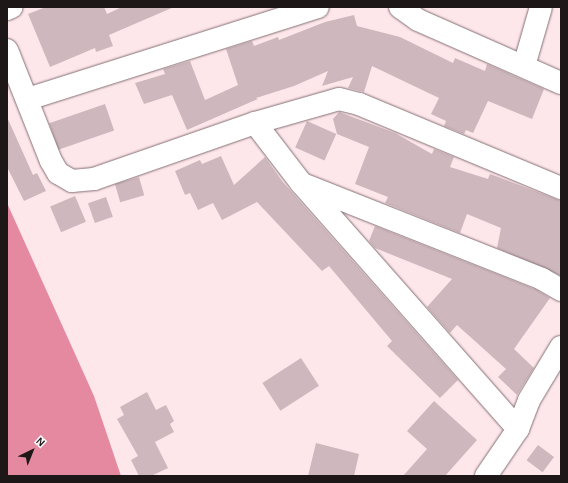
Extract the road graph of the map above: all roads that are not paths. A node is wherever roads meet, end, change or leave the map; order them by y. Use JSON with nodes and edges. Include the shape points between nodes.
{"nodes":[{"id":1,"x":12,"y":7,"type":"edge"},
{"id":2,"x":318,"y":7,"type":"edge"},
{"id":3,"x":400,"y":7,"type":"edge"},
{"id":4,"x":540,"y":7,"type":"edge"},
{"id":5,"x":7,"y":9,"type":"edge"},
{"id":6,"x":7,"y":50,"type":"edge"},
{"id":7,"x":524,"y":66,"type":"junction"},
{"id":8,"x":561,"y":83,"type":"edge"},
{"id":9,"x":28,"y":99,"type":"junction"},
{"id":10,"x":255,"y":123,"type":"junction"},
{"id":11,"x":301,"y":183,"type":"junction"},
{"id":12,"x":561,"y":188,"type":"edge"},
{"id":13,"x":561,"y":290,"type":"edge"},
{"id":14,"x":561,"y":347,"type":"edge"},
{"id":15,"x":518,"y":428,"type":"junction"},
{"id":16,"x":486,"y":476,"type":"edge"}],
"edges":[{"from":1,"to":5,"type":"street"},
{"from":2,"to":9,"type":"street"},
{"from":3,"to":7,"type":"street","via":[[418,20]]},
{"from":4,"to":7,"type":"street"},
{"from":6,"to":9,"type":"street"},
{"from":7,"to":8,"type":"street"},
{"from":9,"to":10,"type":"street","via":[[51,161],[58,173],[72,181],[94,179]]},
{"from":10,"to":11,"type":"street"},
{"from":10,"to":12,"type":"street","via":[[329,100],[347,100]]},
{"from":11,"to":13,"type":"street","via":[[535,276]]},
{"from":11,"to":15,"type":"street"},
{"from":14,"to":15,"type":"street","via":[[529,400]]},
{"from":15,"to":16,"type":"street"}]}
